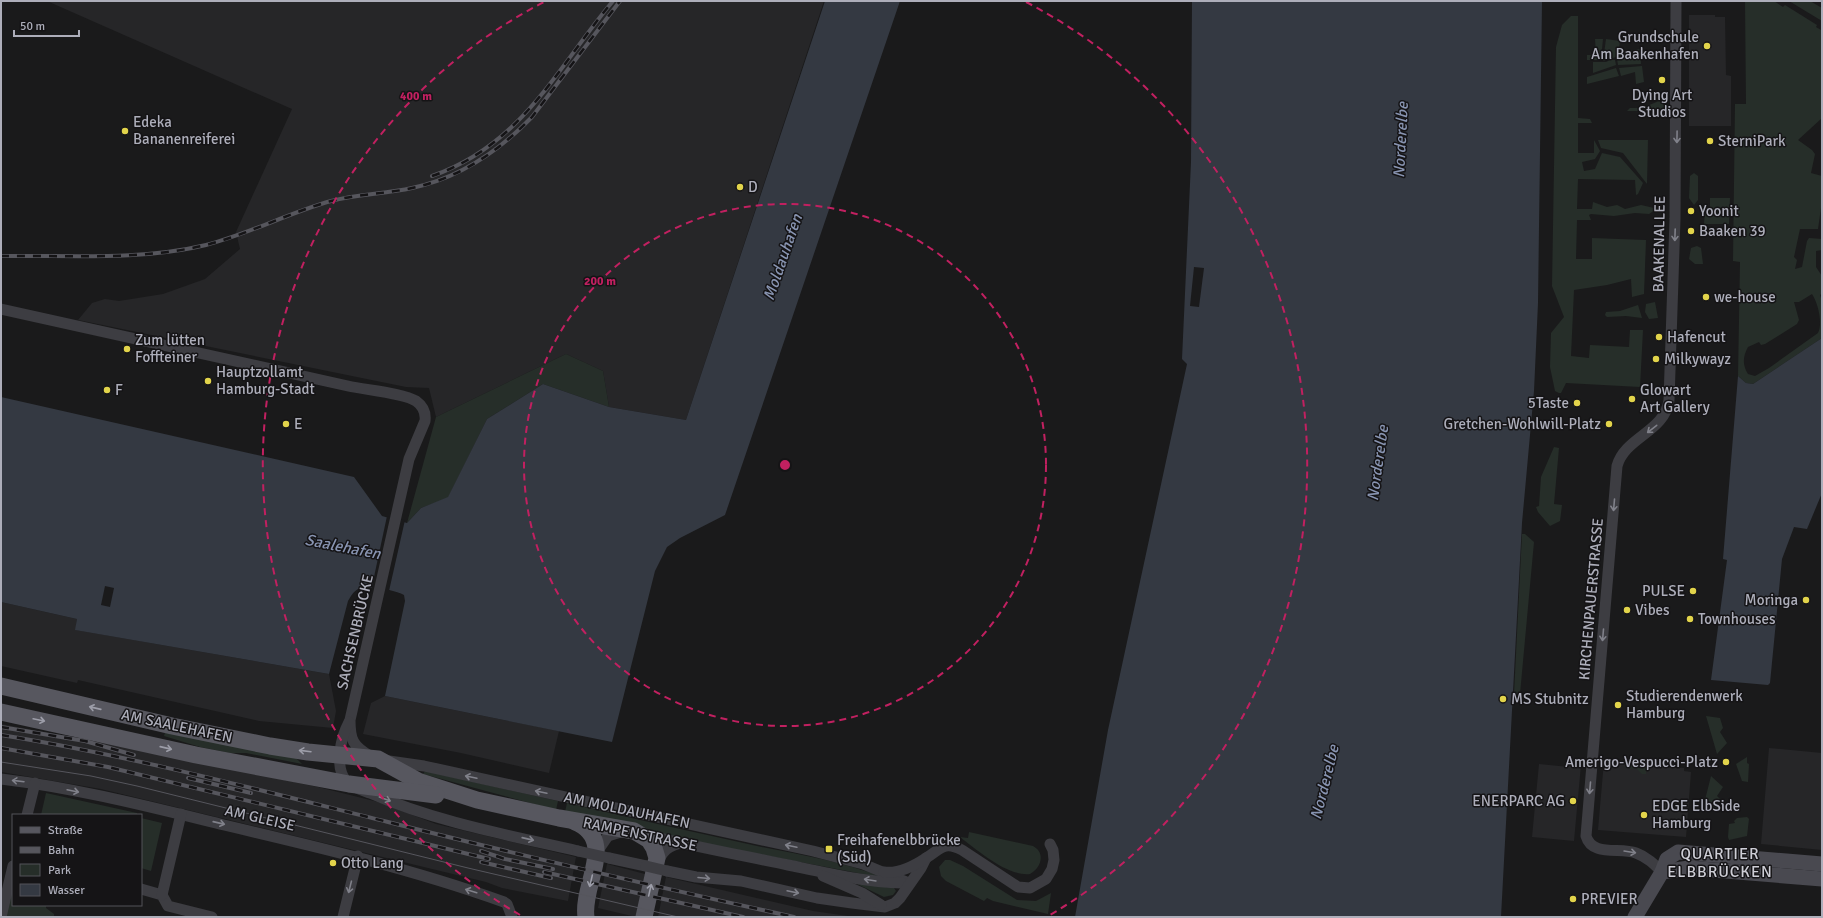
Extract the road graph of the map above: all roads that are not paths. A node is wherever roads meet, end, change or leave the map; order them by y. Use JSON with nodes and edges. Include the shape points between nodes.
{"nodes":[{"id":1,"x":1676,"y":1,"type":"edge"},
{"id":2,"x":1,"y":309,"type":"edge"},
{"id":3,"x":1617,"y":466,"type":"joint"},
{"id":4,"x":1,"y":686,"type":"edge"},
{"id":5,"x":1,"y":712,"type":"edge"},
{"id":6,"x":350,"y":720,"type":"junction"},
{"id":7,"x":351,"y":735,"type":"junction"},
{"id":8,"x":378,"y":760,"type":"junction"},
{"id":9,"x":344,"y":766,"type":"junction"},
{"id":10,"x":1,"y":779,"type":"edge"},
{"id":11,"x":35,"y":783,"type":"junction"},
{"id":12,"x":477,"y":800,"type":"junction"},
{"id":13,"x":27,"y":814,"type":"edge"},
{"id":14,"x":181,"y":814,"type":"junction"},
{"id":15,"x":573,"y":821,"type":"junction"},
{"id":16,"x":634,"y":832,"type":"junction"},
{"id":17,"x":682,"y":843,"type":"junction"},
{"id":18,"x":1050,"y":844,"type":"dead end"},
{"id":19,"x":603,"y":855,"type":"junction"},
{"id":20,"x":358,"y":856,"type":"junction"},
{"id":21,"x":926,"y":858,"type":"junction"},
{"id":22,"x":1822,"y":864,"type":"edge"},
{"id":23,"x":657,"y":867,"type":"junction"},
{"id":24,"x":803,"y":868,"type":"junction"},
{"id":25,"x":8,"y":869,"type":"edge"},
{"id":26,"x":1822,"y":870,"type":"edge"},
{"id":27,"x":882,"y":871,"type":"junction"},
{"id":28,"x":1662,"y":872,"type":"junction"},
{"id":29,"x":1804,"y":878,"type":"junction"},
{"id":30,"x":1822,"y":880,"type":"edge"},
{"id":31,"x":909,"y":883,"type":"junction"},
{"id":32,"x":142,"y":889,"type":"edge"},
{"id":33,"x":162,"y":895,"type":"junction"},
{"id":34,"x":885,"y":907,"type":"junction"},
{"id":35,"x":582,"y":915,"type":"edge"},
{"id":36,"x":1,"y":917,"type":"edge"},
{"id":37,"x":212,"y":917,"type":"edge"},
{"id":38,"x":343,"y":917,"type":"edge"},
{"id":39,"x":512,"y":917,"type":"edge"},
{"id":40,"x":644,"y":917,"type":"edge"},
{"id":41,"x":1635,"y":917,"type":"edge"}],
"edges":[{"from":1,"to":3,"type":"street","name":"BAAKENALLEE","one_way":true,"via":[[1675,219],[1668,409],[1660,422],[1621,454]]},
{"from":2,"to":6,"type":"street","name":"SACHSENBRÜCKE","via":[[409,398],[420,404],[425,421],[409,459]]},
{"from":3,"to":28,"type":"street","name":"KIRCHENPAUERSTRASSE","one_way":true,"via":[[1586,836],[1595,848],[1636,853],[1650,860]]},
{"from":9,"to":4,"type":"main road","name":"AM SAALEHAFEN","one_way":true,"via":[[289,749],[172,726]]},
{"from":5,"to":9,"type":"main road","name":"AM SAALEHAFEN","one_way":true,"via":[[196,755]]},
{"from":6,"to":7,"type":"street","name":"SACHSENBRÜCKE"},
{"from":6,"to":9,"type":"street","name":"SACHSENBRÜCKE","via":[[340,745]]},
{"from":7,"to":8,"type":"street","via":[[358,748]]},
{"from":7,"to":9,"type":"street"},
{"from":8,"to":9,"type":"main road","name":"AM MOLDAUHAFEN"},
{"from":8,"to":12,"type":"main road","name":"RAMPENSTRASSE","via":[[418,781]]},
{"from":27,"to":8,"type":"street","name":"AM MOLDAUHAFEN","one_way":true,"via":[[806,849],[424,766]]},
{"from":9,"to":12,"type":"main road","name":"RAMPENSTRASSE"},
{"from":9,"to":19,"type":"street","one_way":true,"bridge":true,"via":[[382,798],[427,814]]},
{"from":11,"to":10,"type":"street","name":"AM GLEISE","one_way":true},
{"from":11,"to":13,"type":"street"},
{"from":11,"to":14,"type":"street","name":"AM GLEISE","one_way":true},
{"from":12,"to":15,"type":"main road","name":"RAMPENSTRASSE"},
{"from":14,"to":20,"type":"street","name":"AM GLEISE","one_way":true},
{"from":14,"to":33,"type":"street"},
{"from":15,"to":16,"type":"main road","name":"RAMPENSTRASSE"},
{"from":15,"to":19,"type":"main road","via":[[589,830]]},
{"from":16,"to":17,"type":"street","name":"RAMPENSTRASSE"},
{"from":16,"to":19,"type":"street","via":[[618,832],[608,836]]},
{"from":16,"to":23,"type":"main road","via":[[652,844]]},
{"from":17,"to":23,"type":"street","via":[[668,847]]},
{"from":17,"to":24,"type":"street","name":"RAMPENSTRASSE"},
{"from":18,"to":21,"type":"street","via":[[1054,860],[1052,869],[1046,879],[1030,888],[1018,887],[952,846],[939,848]]},
{"from":19,"to":23,"type":"street"},
{"from":19,"to":35,"type":"main road","one_way":true},
{"from":20,"to":38,"type":"street","one_way":true},
{"from":39,"to":20,"type":"street","name":"AM GLEISE","one_way":true,"via":[[507,904],[496,899]]},
{"from":21,"to":27,"type":"street","via":[[906,868]]},
{"from":21,"to":31,"type":"street"},
{"from":22,"to":28,"type":"main road","via":[[1681,851],[1667,859]]},
{"from":23,"to":34,"type":"street","one_way":true,"via":[[696,877],[741,881],[817,898]]},
{"from":40,"to":23,"type":"main road","one_way":true},
{"from":31,"to":24,"type":"street","name":"RAMPENSTRASSE","one_way":true,"via":[[884,882]]},
{"from":24,"to":34,"type":"street","name":"RAMPENSTRASSE","via":[[857,891]]},
{"from":25,"to":36,"type":"street"},
{"from":26,"to":29,"type":"street"},
{"from":27,"to":31,"type":"street","name":"AM MOLDAUHAFEN"},
{"from":28,"to":29,"type":"main road","via":[[1689,868]]},
{"from":28,"to":41,"type":"main road"},
{"from":29,"to":30,"type":"main road"},
{"from":31,"to":34,"type":"street","via":[[895,903]]},
{"from":32,"to":33,"type":"street"},
{"from":33,"to":37,"type":"street","via":[[168,906]]}]}
